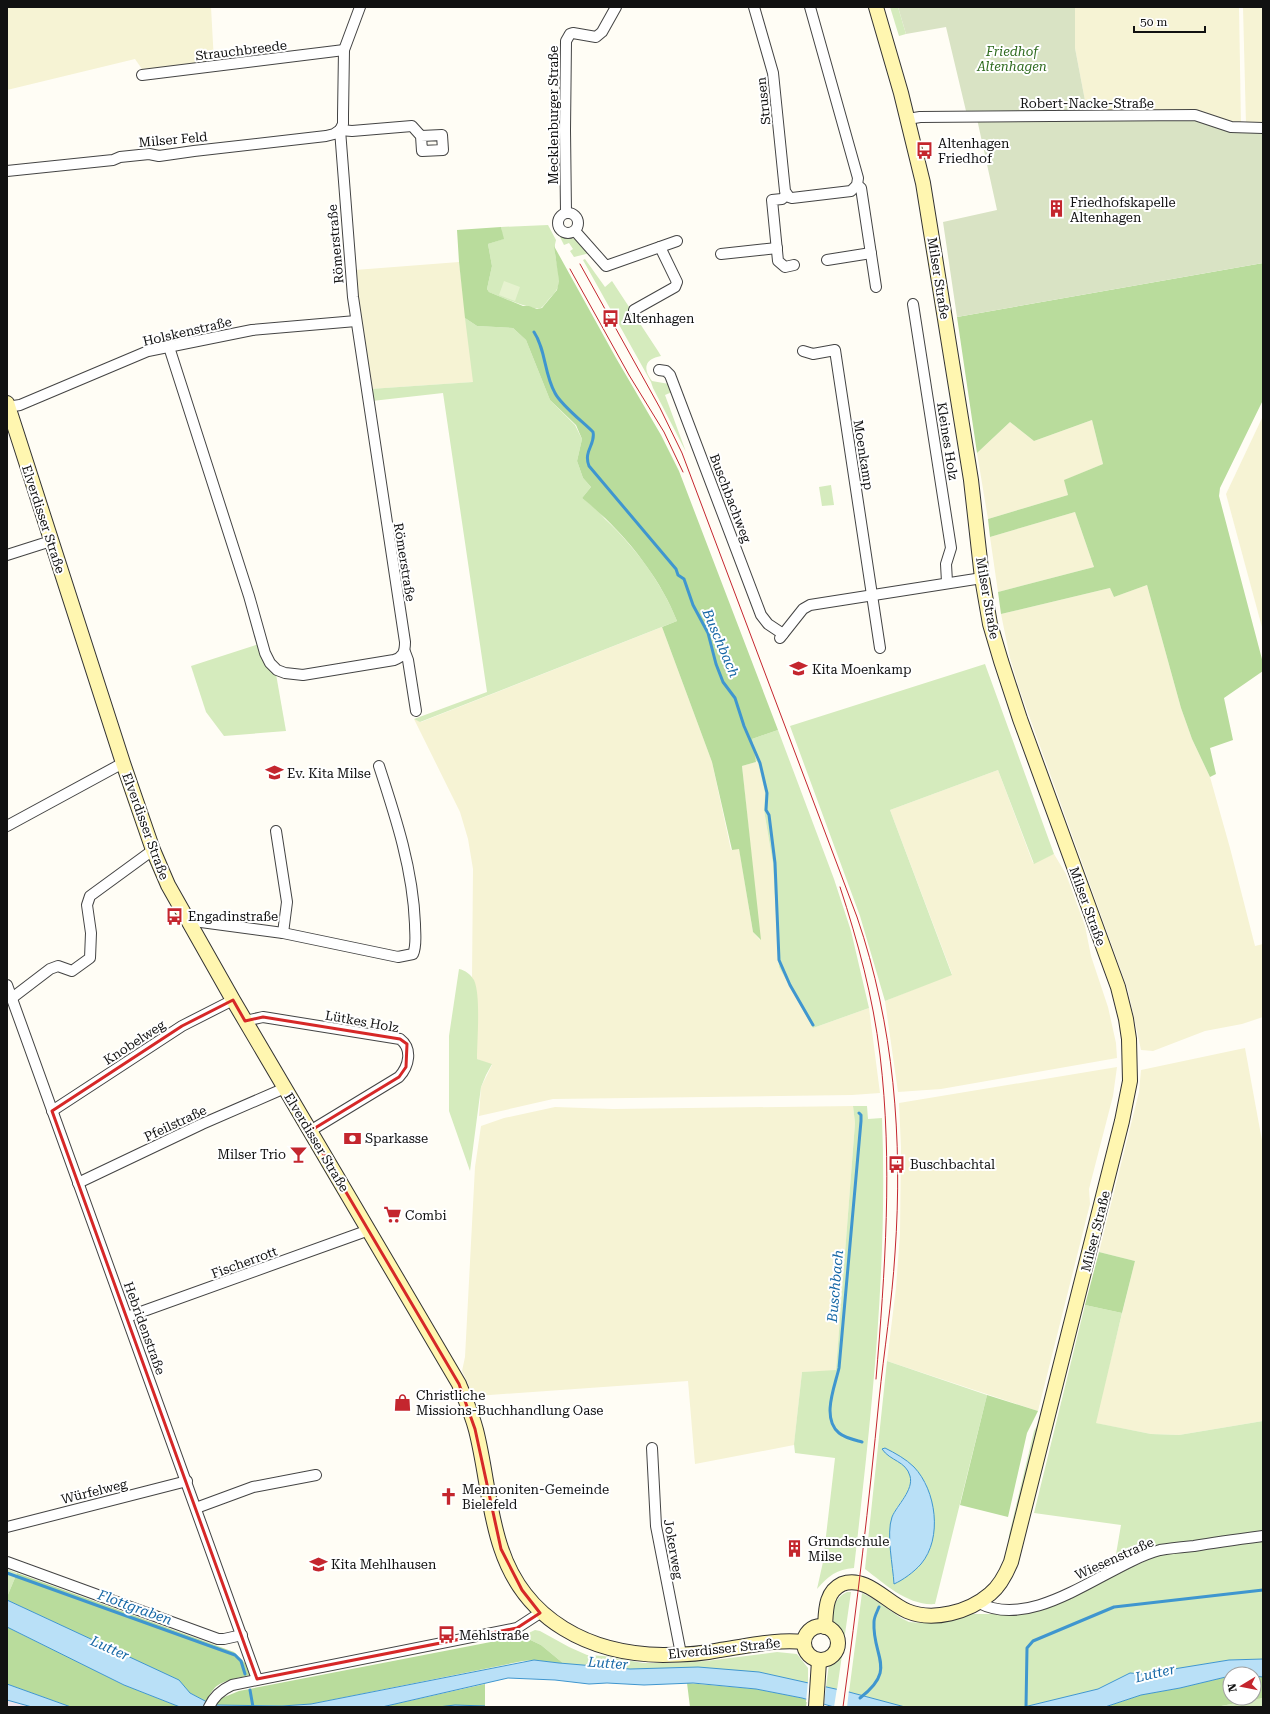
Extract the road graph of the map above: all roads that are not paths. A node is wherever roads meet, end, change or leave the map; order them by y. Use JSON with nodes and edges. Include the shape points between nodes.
{"nodes":[{"id":1,"x":360,"y":7,"type":"edge"},
{"id":2,"x":616,"y":7,"type":"edge"},
{"id":3,"x":754,"y":7,"type":"edge"},
{"id":4,"x":810,"y":7,"type":"edge"},
{"id":5,"x":876,"y":7,"type":"edge"},
{"id":6,"x":344,"y":50,"type":"junction"},
{"id":7,"x":142,"y":75,"type":"dead end"},
{"id":8,"x":908,"y":119,"type":"junction"},
{"id":9,"x":1263,"y":128,"type":"edge"},
{"id":10,"x":340,"y":130,"type":"junction"},
{"id":11,"x":421,"y":136,"type":"dead end"},
{"id":12,"x":7,"y":171,"type":"edge"},
{"id":13,"x":857,"y":185,"type":"junction"},
{"id":14,"x":786,"y":195,"type":"junction"},
{"id":15,"x":566,"y":213,"type":"junction"},
{"id":16,"x":575,"y":230,"type":"junction"},
{"id":17,"x":676,"y":241,"type":"dead end"},
{"id":18,"x":660,"y":247,"type":"junction"},
{"id":19,"x":777,"y":248,"type":"junction"},
{"id":20,"x":871,"y":253,"type":"junction"},
{"id":21,"x":721,"y":254,"type":"dead end"},
{"id":22,"x":827,"y":260,"type":"dead end"},
{"id":23,"x":794,"y":266,"type":"dead end"},
{"id":24,"x":876,"y":287,"type":"dead end"},
{"id":25,"x":914,"y":304,"type":"dead end"},
{"id":26,"x":634,"y":310,"type":"dead end"},
{"id":27,"x":356,"y":321,"type":"junction"},
{"id":28,"x":169,"y":347,"type":"junction"},
{"id":29,"x":803,"y":352,"type":"dead end"},
{"id":30,"x":659,"y":370,"type":"dead end"},
{"id":31,"x":7,"y":406,"type":"edge"},
{"id":32,"x":51,"y":541,"type":"junction"},
{"id":33,"x":7,"y":555,"type":"edge"},
{"id":34,"x":982,"y":578,"type":"junction"},
{"id":35,"x":947,"y":582,"type":"junction"},
{"id":36,"x":872,"y":595,"type":"junction"},
{"id":37,"x":880,"y":648,"type":"dead end"},
{"id":38,"x":404,"y":652,"type":"junction"},
{"id":39,"x":416,"y":711,"type":"dead end"},
{"id":40,"x":123,"y":763,"type":"junction"},
{"id":41,"x":379,"y":766,"type":"dead end"},
{"id":42,"x":7,"y":826,"type":"edge"},
{"id":43,"x":276,"y":831,"type":"dead end"},
{"id":44,"x":153,"y":850,"type":"junction"},
{"id":45,"x":186,"y":920,"type":"junction"},
{"id":46,"x":282,"y":933,"type":"junction"},
{"id":47,"x":9,"y":991,"type":"edge"},
{"id":48,"x":233,"y":1000,"type":"junction"},
{"id":49,"x":245,"y":1022,"type":"junction"},
{"id":50,"x":285,"y":1088,"type":"junction"},
{"id":51,"x":52,"y":1111,"type":"junction"},
{"id":52,"x":310,"y":1131,"type":"junction"},
{"id":53,"x":78,"y":1183,"type":"junction"},
{"id":54,"x":369,"y":1230,"type":"junction"},
{"id":55,"x":127,"y":1318,"type":"junction"},
{"id":56,"x":652,"y":1448,"type":"dead end"},
{"id":57,"x":316,"y":1475,"type":"dead end"},
{"id":58,"x":187,"y":1481,"type":"junction"},
{"id":59,"x":196,"y":1508,"type":"junction"},
{"id":60,"x":7,"y":1527,"type":"edge"},
{"id":61,"x":1263,"y":1536,"type":"edge"},
{"id":62,"x":7,"y":1562,"type":"edge"},
{"id":63,"x":979,"y":1603,"type":"junction"},
{"id":64,"x":540,"y":1612,"type":"junction"},
{"id":65,"x":825,"y":1627,"type":"junction"},
{"id":66,"x":242,"y":1635,"type":"junction"},
{"id":67,"x":804,"y":1642,"type":"junction"},
{"id":68,"x":681,"y":1654,"type":"junction"},
{"id":69,"x":818,"y":1666,"type":"junction"},
{"id":70,"x":257,"y":1679,"type":"junction"},
{"id":71,"x":210,"y":1705,"type":"edge"},
{"id":72,"x":816,"y":1707,"type":"edge"}],
"edges":[{"from":1,"to":6,"type":"street","name":"Römerstraße"},
{"from":2,"to":15,"type":"street","name":"Mecklenburger Straße","via":[[599,36],[573,33],[566,41]]},
{"from":3,"to":14,"type":"street","name":"Strusen","via":[[773,73]]},
{"from":4,"to":13,"type":"street","via":[[857,173]]},
{"from":5,"to":8,"type":"main road","name":"Milser Straße"},
{"from":6,"to":7,"type":"street","name":"Strauchbreede"},
{"from":6,"to":10,"type":"street","name":"Römerstraße","via":[[344,115]]},
{"from":8,"to":9,"type":"street","name":"Robert-Nacke-Straße","via":[[1195,115],[1231,127]]},
{"from":8,"to":34,"type":"main road","name":"Milser Straße","via":[[920,165],[933,236],[970,480]]},
{"from":10,"to":11,"type":"street","via":[[412,126]]},
{"from":10,"to":12,"type":"street","name":"Milser Feld","via":[[326,136]]},
{"from":10,"to":27,"type":"street","name":"Römerstraße"},
{"from":13,"to":14,"type":"street","via":[[848,192],[797,198],[789,198]]},
{"from":13,"to":20,"type":"street","via":[[861,188]]},
{"from":14,"to":19,"type":"street","via":[[782,199],[772,200]]},
{"from":15,"to":16,"type":"street","via":[[573,214],[578,219]]},
{"from":15,"to":16,"type":"street","via":[[558,220],[559,229],[567,234]]},
{"from":16,"to":18,"type":"street","via":[[606,266]]},
{"from":17,"to":18,"type":"street"},
{"from":18,"to":26,"type":"street","via":[[677,282],[675,287]]},
{"from":19,"to":21,"type":"street"},
{"from":19,"to":23,"type":"street","via":[[778,261],[785,267]]},
{"from":20,"to":22,"type":"street"},
{"from":20,"to":24,"type":"street"},
{"from":25,"to":35,"type":"street","name":"Kleines Holz","via":[[951,548],[946,564]]},
{"from":27,"to":28,"type":"street","name":"Holskenstraße","via":[[252,330]]},
{"from":27,"to":38,"type":"street","name":"Römerstraße","via":[[405,642]]},
{"from":28,"to":31,"type":"street","name":"Holskenstraße","via":[[148,351],[20,404]]},
{"from":28,"to":38,"type":"street","via":[[270,663],[285,673],[303,675],[394,660],[400,658]]},
{"from":29,"to":36,"type":"street","name":"Moenkamp","via":[[813,354],[835,350]]},
{"from":30,"to":36,"type":"street","name":"Buschbachweg","via":[[670,374],[761,615],[768,624],[781,637],[806,607]]},
{"from":31,"to":32,"type":"main road","name":"Elverdisser Straße"},
{"from":32,"to":33,"type":"street"},
{"from":32,"to":40,"type":"main road","name":"Elverdisser Straße"},
{"from":34,"to":35,"type":"street"},
{"from":34,"to":63,"type":"main road","name":"Milser Straße","via":[[1000,661],[1118,988],[1129,1039],[1130,1060],[1128,1096],[1011,1562],[998,1585]]},
{"from":35,"to":36,"type":"street"},
{"from":36,"to":37,"type":"street","name":"Moenkamp"},
{"from":38,"to":39,"type":"street","name":"Römerstraße","via":[[408,660]]},
{"from":40,"to":42,"type":"street"},
{"from":40,"to":44,"type":"main road","name":"Elverdisser Straße"},
{"from":41,"to":46,"type":"street","via":[[409,872],[416,947],[413,954],[398,957]]},
{"from":43,"to":46,"type":"street","via":[[287,902]]},
{"from":44,"to":45,"type":"main road","name":"Elverdisser Straße"},
{"from":44,"to":47,"type":"street","via":[[90,896],[87,906],[91,933],[90,958],[72,971],[58,966]]},
{"from":45,"to":46,"type":"street"},
{"from":45,"to":48,"type":"main road","name":"Elverdisser Straße"},
{"from":47,"to":51,"type":"street","name":"Hebridenstraße"},
{"from":48,"to":49,"type":"main road","name":"Elverdisser Straße"},
{"from":48,"to":51,"type":"street","name":"Knobelweg","via":[[182,1026]]},
{"from":49,"to":50,"type":"main road","name":"Elverdisser Straße"},
{"from":49,"to":52,"type":"street","name":"Lütkes Holz","via":[[263,1017],[400,1039],[407,1044],[409,1050],[406,1068],[400,1077]]},
{"from":50,"to":52,"type":"main road","name":"Elverdisser Straße"},
{"from":50,"to":53,"type":"street","name":"Pfeilstraße"},
{"from":51,"to":53,"type":"street","name":"Hebridenstraße"},
{"from":52,"to":54,"type":"main road","name":"Elverdisser Straße"},
{"from":53,"to":55,"type":"street","name":"Hebridenstraße"},
{"from":54,"to":55,"type":"street","name":"Fischerrott"},
{"from":54,"to":64,"type":"main road","name":"Elverdisser Straße","via":[[459,1384],[476,1429],[501,1549],[522,1590]]},
{"from":55,"to":58,"type":"street","name":"Hebridenstraße"},
{"from":56,"to":68,"type":"street","name":"Jokerweg","via":[[656,1526]]},
{"from":57,"to":59,"type":"street","via":[[253,1487]]},
{"from":58,"to":59,"type":"street","name":"Hebridenstraße"},
{"from":58,"to":60,"type":"street","name":"Würfelweg"},
{"from":59,"to":66,"type":"street","name":"Hebridenstraße"},
{"from":61,"to":63,"type":"street","name":"Wiesenstraße","via":[[1160,1550],[1055,1600],[1033,1607],[1003,1610],[988,1608]]},
{"from":62,"to":66,"type":"street","via":[[218,1639]]},
{"from":63,"to":65,"type":"main road","name":"Milser Straße","via":[[935,1616],[922,1615],[906,1610],[864,1584],[852,1582],[840,1585],[829,1595]]},
{"from":64,"to":68,"type":"main road","name":"Elverdisser Straße","via":[[573,1635],[603,1647],[645,1654]]},
{"from":64,"to":70,"type":"street","via":[[517,1628]]},
{"from":65,"to":67,"type":"main road","via":[[810,1631]]},
{"from":65,"to":69,"type":"main road","via":[[831,1629],[837,1637],[837,1649],[830,1659]]},
{"from":66,"to":70,"type":"street","name":"Hebridenstraße"},
{"from":67,"to":68,"type":"main road","name":"Elverdisser Straße","via":[[776,1641],[713,1652]]},
{"from":67,"to":69,"type":"main road","via":[[805,1648]]},
{"from":69,"to":72,"type":"main road"},
{"from":70,"to":71,"type":"street","via":[[223,1689]]}]}
